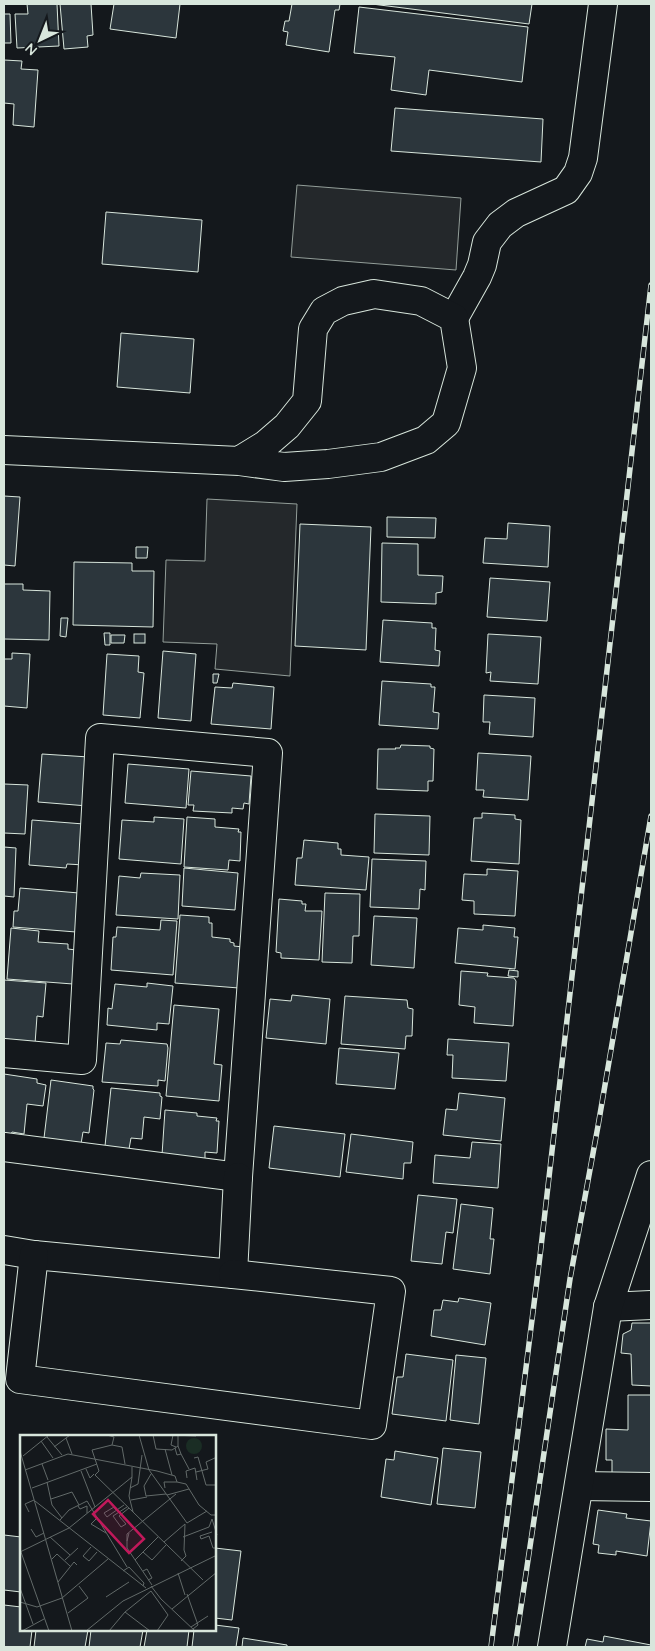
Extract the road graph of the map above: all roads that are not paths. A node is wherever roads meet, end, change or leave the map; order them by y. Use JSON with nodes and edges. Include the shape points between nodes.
{"nodes":[{"id":1,"x":604,"y":4,"type":"edge"},
{"id":2,"x":454,"y":318,"type":"junction"},
{"id":3,"x":4,"y":450,"type":"edge"},
{"id":4,"x":239,"y":461,"type":"junction"},
{"id":5,"x":4,"y":1053,"type":"edge"},
{"id":6,"x":4,"y":1147,"type":"edge"},
{"id":7,"x":651,"y":1175,"type":"edge"},
{"id":8,"x":238,"y":1176,"type":"junction"},
{"id":9,"x":4,"y":1250,"type":"edge"},
{"id":10,"x":34,"y":1255,"type":"junction"},
{"id":11,"x":233,"y":1274,"type":"junction"},
{"id":12,"x":651,"y":1305,"type":"edge"},
{"id":13,"x":608,"y":1307,"type":"junction"},
{"id":14,"x":579,"y":1486,"type":"junction"},
{"id":15,"x":651,"y":1487,"type":"edge"},
{"id":16,"x":552,"y":1647,"type":"edge"}],
"edges":[{"from":1,"to":2,"type":"street","via":[[578,173],[566,190],[516,213],[500,225],[487,242],[477,277]]},
{"from":2,"to":4,"type":"street","via":[[421,301],[374,294],[343,301],[324,311],[313,329],[307,402],[287,426]]},
{"from":2,"to":4,"type":"street","via":[[462,368],[446,423],[426,440],[381,457],[328,464],[284,466]]},
{"from":3,"to":4,"type":"street"},
{"from":5,"to":8,"type":"street","via":[[82,1060],[100,738],[268,753]]},
{"from":6,"to":8,"type":"street"},
{"from":7,"to":13,"type":"street"},
{"from":8,"to":11,"type":"street"},
{"from":9,"to":10,"type":"street"},
{"from":10,"to":11,"type":"street"},
{"from":10,"to":11,"type":"street","via":[[20,1379],[372,1425],[391,1291]]},
{"from":12,"to":13,"type":"street"},
{"from":13,"to":14,"type":"street"},
{"from":14,"to":15,"type":"street"},
{"from":14,"to":16,"type":"street"}]}
